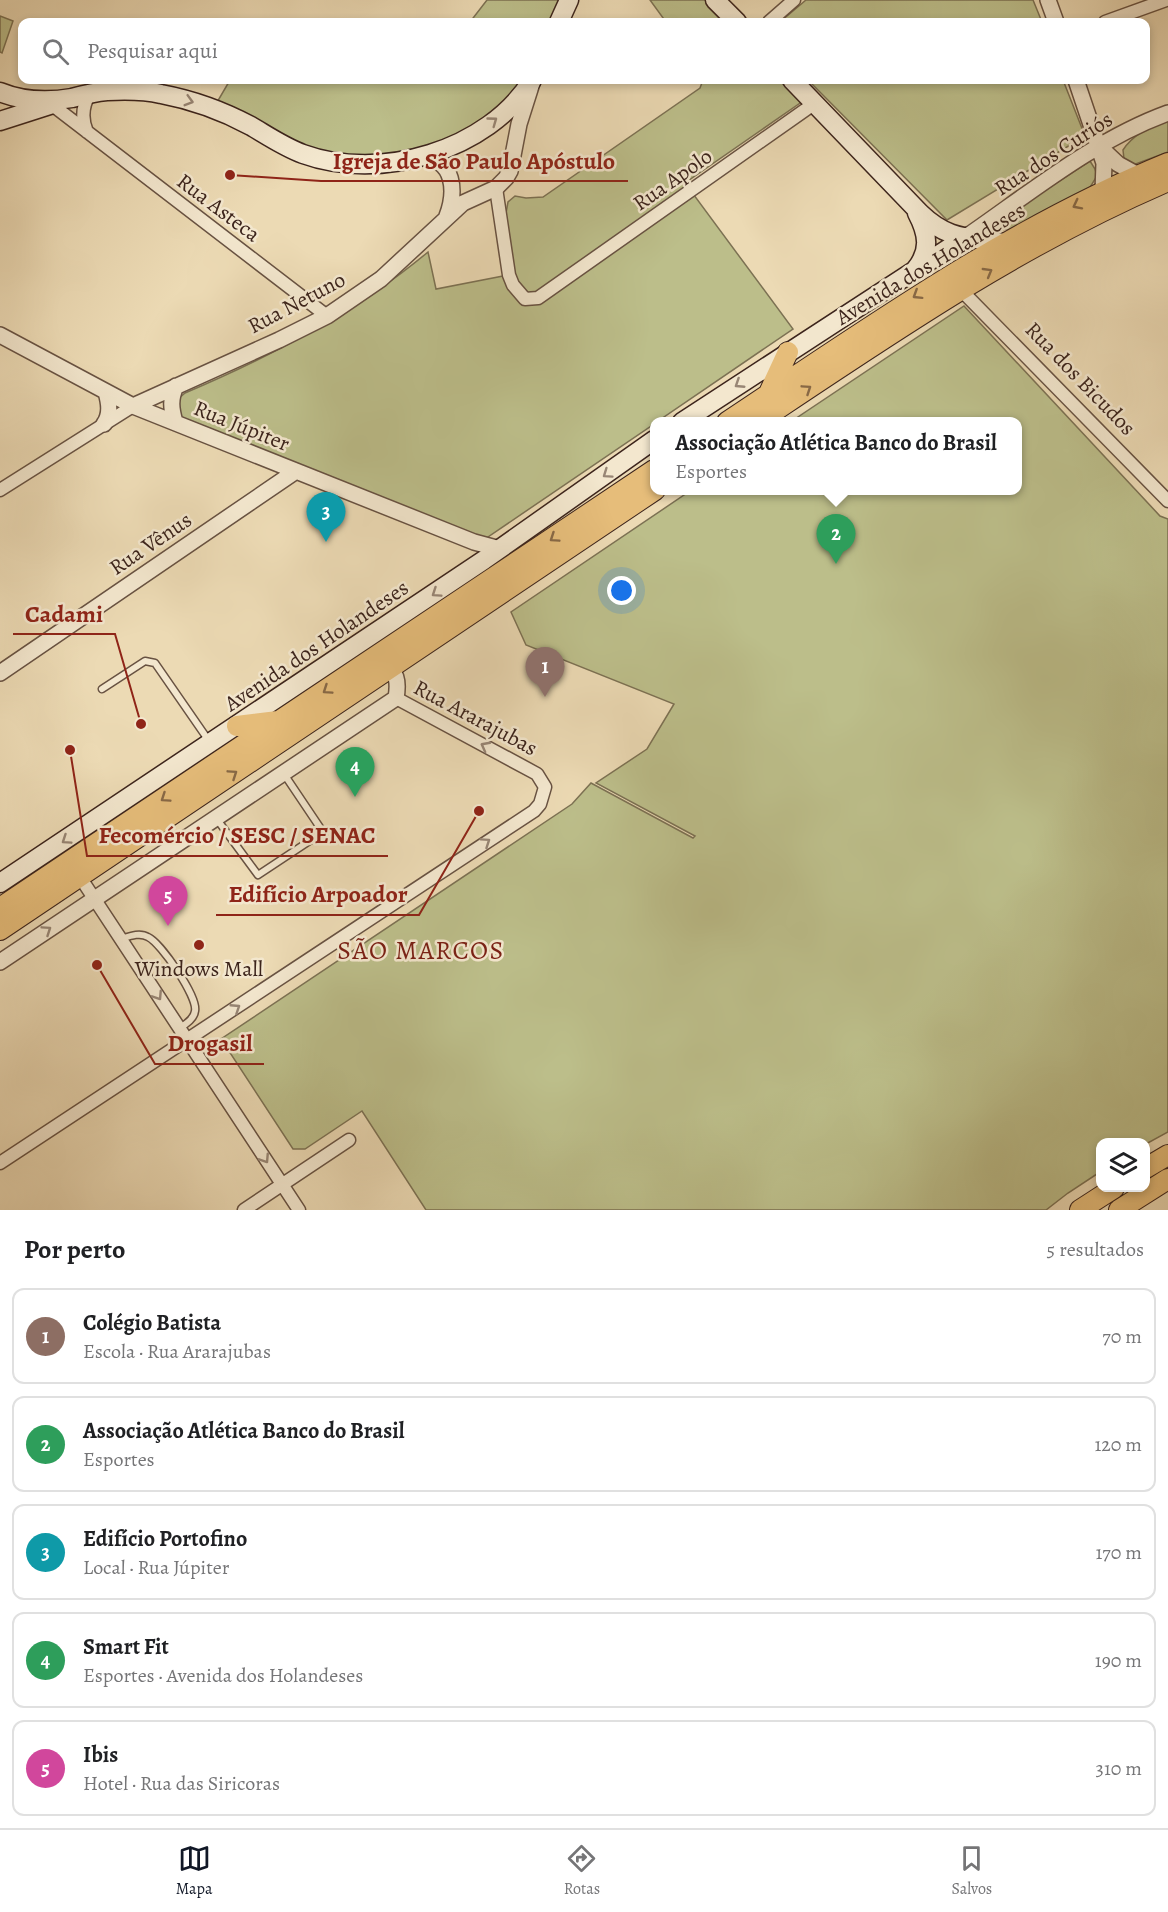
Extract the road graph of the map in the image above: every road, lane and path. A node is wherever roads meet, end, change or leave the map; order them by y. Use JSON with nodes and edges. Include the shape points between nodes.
{"nodes":[{"id":1,"x":569,"y":0,"type":"edge"},
{"id":2,"x":715,"y":0,"type":"edge"},
{"id":3,"x":794,"y":0,"type":"edge"},
{"id":4,"x":1048,"y":0,"type":"edge"},
{"id":5,"x":1166,"y":0,"type":"edge"},
{"id":6,"x":561,"y":18,"type":"edge"},
{"id":7,"x":732,"y":18,"type":"edge"},
{"id":8,"x":774,"y":18,"type":"edge"},
{"id":9,"x":1055,"y":18,"type":"edge"},
{"id":10,"x":1116,"y":18,"type":"edge"},
{"id":11,"x":530,"y":84,"type":"edge"},
{"id":12,"x":532,"y":84,"type":"edge"},
{"id":13,"x":796,"y":84,"type":"edge"},
{"id":14,"x":1078,"y":84,"type":"edge"},
{"id":15,"x":0,"y":92,"type":"edge"},
{"id":16,"x":90,"y":93,"type":"junction"},
{"id":17,"x":69,"y":98,"type":"junction"},
{"id":18,"x":51,"y":104,"type":"junction"},
{"id":19,"x":815,"y":104,"type":"junction"},
{"id":20,"x":1168,"y":113,"type":"edge"},
{"id":21,"x":0,"y":121,"type":"edge"},
{"id":22,"x":87,"y":132,"type":"junction"},
{"id":23,"x":1099,"y":145,"type":"junction"},
{"id":24,"x":422,"y":157,"type":"junction"},
{"id":25,"x":1168,"y":162,"type":"edge"},
{"id":26,"x":449,"y":175,"type":"junction"},
{"id":27,"x":1138,"y":175,"type":"junction"},
{"id":28,"x":1168,"y":181,"type":"edge"},
{"id":29,"x":496,"y":188,"type":"junction"},
{"id":30,"x":1103,"y":191,"type":"junction"},
{"id":31,"x":480,"y":195,"type":"junction"},
{"id":32,"x":912,"y":204,"type":"junction"},
{"id":33,"x":446,"y":219,"type":"junction"},
{"id":34,"x":966,"y":237,"type":"junction"},
{"id":35,"x":1003,"y":243,"type":"junction"},
{"id":36,"x":914,"y":272,"type":"junction"},
{"id":37,"x":960,"y":289,"type":"junction"},
{"id":38,"x":327,"y":316,"type":"junction"},
{"id":39,"x":0,"y":335,"type":"edge"},
{"id":40,"x":788,"y":352,"type":"junction"},
{"id":41,"x":176,"y":386,"type":"junction"},
{"id":42,"x":106,"y":392,"type":"junction"},
{"id":43,"x":768,"y":394,"type":"junction"},
{"id":44,"x":133,"y":406,"type":"junction"},
{"id":45,"x":690,"y":417,"type":"edge"},
{"id":46,"x":734,"y":417,"type":"edge"},
{"id":47,"x":766,"y":417,"type":"edge"},
{"id":48,"x":175,"y":422,"type":"junction"},
{"id":49,"x":104,"y":424,"type":"junction"},
{"id":50,"x":650,"y":443,"type":"edge"},
{"id":51,"x":297,"y":471,"type":"junction"},
{"id":52,"x":650,"y":473,"type":"edge"},
{"id":53,"x":0,"y":490,"type":"edge"},
{"id":54,"x":650,"y":493,"type":"edge"},
{"id":55,"x":1168,"y":501,"type":"edge"},
{"id":56,"x":474,"y":542,"type":"junction"},
{"id":57,"x":500,"y":549,"type":"junction"},
{"id":58,"x":484,"y":560,"type":"junction"},
{"id":59,"x":498,"y":586,"type":"junction"},
{"id":60,"x":383,"y":663,"type":"junction"},
{"id":61,"x":0,"y":673,"type":"edge"},
{"id":62,"x":102,"y":688,"type":"dead end"},
{"id":63,"x":396,"y":698,"type":"junction"},
{"id":64,"x":281,"y":721,"type":"junction"},
{"id":65,"x":237,"y":726,"type":"junction"},
{"id":66,"x":210,"y":744,"type":"junction"},
{"id":67,"x":284,"y":773,"type":"junction"},
{"id":68,"x":216,"y":818,"type":"junction"},
{"id":69,"x":80,"y":877,"type":"junction"},
{"id":70,"x":0,"y":883,"type":"edge"},
{"id":71,"x":94,"y":898,"type":"junction"},
{"id":72,"x":0,"y":908,"type":"edge"},
{"id":73,"x":0,"y":930,"type":"edge"},
{"id":74,"x":121,"y":939,"type":"junction"},
{"id":75,"x":0,"y":962,"type":"edge"},
{"id":76,"x":180,"y":1028,"type":"junction"},
{"id":77,"x":187,"y":1040,"type":"junction"},
{"id":78,"x":349,"y":1140,"type":"dead end"},
{"id":79,"x":1168,"y":1155,"type":"edge"},
{"id":80,"x":0,"y":1163,"type":"edge"},
{"id":81,"x":1150,"y":1166,"type":"edge"},
{"id":82,"x":1165,"y":1180,"type":"edge"},
{"id":83,"x":282,"y":1184,"type":"junction"},
{"id":84,"x":1108,"y":1192,"type":"edge"},
{"id":85,"x":244,"y":1210,"type":"edge"},
{"id":86,"x":299,"y":1210,"type":"edge"},
{"id":87,"x":1080,"y":1210,"type":"edge"},
{"id":88,"x":1119,"y":1210,"type":"edge"}],
"edges":[{"from":1,"to":6,"type":"main road"},
{"from":2,"to":7,"type":"main road"},
{"from":3,"to":8,"type":"street"},
{"from":4,"to":9,"type":"street"},
{"from":5,"to":10,"type":"street"},
{"from":24,"to":11,"type":"main road","one_way":true,"via":[[455,144],[495,120]]},
{"from":12,"to":29,"type":"street","via":[[510,171]]},
{"from":13,"to":19,"type":"main road"},
{"from":14,"to":23,"type":"street"},
{"from":15,"to":17,"type":"main road","via":[[19,98]]},
{"from":16,"to":17,"type":"main road"},
{"from":16,"to":22,"type":"street","via":[[82,115]]},
{"from":16,"to":24,"type":"main road","one_way":true,"via":[[145,91],[189,100],[229,116],[284,147],[333,162],[387,164]]},
{"from":17,"to":18,"type":"main road"},
{"from":18,"to":21,"type":"main road"},
{"from":18,"to":22,"type":"street","name":"Rua Asteca"},
{"from":19,"to":29,"type":"street","name":"Rua Apolo","via":[[538,298],[525,299],[509,275]]},
{"from":19,"to":32,"type":"main road"},
{"from":20,"to":23,"type":"street","name":"Rua dos Curiós"},
{"from":22,"to":38,"type":"street","name":"Rua Asteca"},
{"from":23,"to":27,"type":"street","via":[[1118,164]]},
{"from":23,"to":30,"type":"street","via":[[1105,173]]},
{"from":23,"to":34,"type":"street","name":"Rua dos Curiós"},
{"from":24,"to":26,"type":"street","via":[[436,160]]},
{"from":25,"to":27,"type":"main road","name":"Avenida dos Holandeses"},
{"from":26,"to":31,"type":"street","via":[[461,187]]},
{"from":26,"to":33,"type":"street","via":[[453,195]]},
{"from":27,"to":30,"type":"main road","name":"Avenida dos Holandeses"},
{"from":37,"to":28,"type":"main road","name":"Avenida dos Holandeses","one_way":true,"via":[[1069,227]]},
{"from":29,"to":31,"type":"street","name":"Rua Netuno"},
{"from":30,"to":35,"type":"main road","name":"Avenida dos Holandeses","one_way":true},
{"from":31,"to":33,"type":"street","name":"Rua Netuno","via":[[463,203]]},
{"from":32,"to":34,"type":"main road","via":[[938,229]]},
{"from":32,"to":36,"type":"main road","via":[[924,226],[927,244]]},
{"from":33,"to":38,"type":"street","name":"Rua Netuno","via":[[381,279]]},
{"from":34,"to":35,"type":"main road"},
{"from":34,"to":36,"type":"main road","name":"Avenida dos Holandeses"},
{"from":35,"to":43,"type":"main road","name":"Avenida dos Holandeses","one_way":true},
{"from":36,"to":40,"type":"main road","name":"Avenida dos Holandeses"},
{"from":47,"to":37,"type":"main road","name":"Avenida dos Holandeses","one_way":true},
{"from":37,"to":55,"type":"street","name":"Rua dos Bicudos"},
{"from":38,"to":41,"type":"street","name":"Rua Netuno"},
{"from":39,"to":42,"type":"street","name":"Rua Júpiter"},
{"from":40,"to":43,"type":"main road"},
{"from":40,"to":45,"type":"main road","name":"Avenida dos Holandeses","one_way":true},
{"from":41,"to":44,"type":"street","name":"Rua Netuno"},
{"from":41,"to":48,"type":"street","via":[[171,396]]},
{"from":42,"to":44,"type":"street","name":"Rua Júpiter"},
{"from":42,"to":49,"type":"street","via":[[109,411]]},
{"from":43,"to":46,"type":"main road","name":"Avenida dos Holandeses"},
{"from":44,"to":48,"type":"street","name":"Rua Júpiter"},
{"from":44,"to":49,"type":"street","name":"Rua Netuno"},
{"from":48,"to":51,"type":"street","name":"Rua Júpiter"},
{"from":49,"to":53,"type":"street","name":"Rua Netuno"},
{"from":50,"to":57,"type":"main road","name":"Avenida dos Holandeses","one_way":true},
{"from":51,"to":56,"type":"street","name":"Rua Júpiter"},
{"from":51,"to":61,"type":"street","name":"Rua Vênus"},
{"from":52,"to":59,"type":"main road","name":"Avenida dos Holandeses","one_way":true},
{"from":54,"to":59,"type":"main road","name":"Avenida dos Holandeses"},
{"from":56,"to":57,"type":"street","name":"Rua Júpiter"},
{"from":56,"to":58,"type":"street"},
{"from":57,"to":58,"type":"main road","name":"Avenida dos Holandeses"},
{"from":58,"to":59,"type":"street","via":[[485,573]]},
{"from":58,"to":65,"type":"main road","name":"Avenida dos Holandeses","one_way":true},
{"from":59,"to":60,"type":"main road","name":"Avenida dos Holandeses"},
{"from":60,"to":63,"type":"street","via":[[397,676]]},
{"from":60,"to":64,"type":"main road","name":"Avenida dos Holandeses","one_way":true},
{"from":69,"to":60,"type":"main road","name":"Avenida dos Holandeses","one_way":true},
{"from":62,"to":66,"type":"lane","via":[[145,661],[155,663]]},
{"from":63,"to":67,"type":"street"},
{"from":77,"to":63,"type":"street","name":"Rua Ararajubas","one_way":true,"via":[[540,804],[545,787],[537,774]]},
{"from":64,"to":65,"type":"main road"},
{"from":64,"to":72,"type":"main road","name":"Avenida dos Holandeses","one_way":true},
{"from":65,"to":66,"type":"main road","name":"Avenida dos Holandeses"},
{"from":66,"to":70,"type":"main road","name":"Avenida dos Holandeses","one_way":true},
{"from":67,"to":68,"type":"street"},
{"from":67,"to":68,"type":"lane","via":[[323,832],[258,874]]},
{"from":68,"to":71,"type":"street"},
{"from":69,"to":71,"type":"street"},
{"from":69,"to":73,"type":"main road","name":"Avenida dos Holandeses"},
{"from":71,"to":74,"type":"street"},
{"from":75,"to":71,"type":"street","one_way":true},
{"from":74,"to":76,"type":"street","one_way":true},
{"from":74,"to":76,"type":"lane","via":[[150,937],[184,981],[195,1012]]},
{"from":76,"to":77,"type":"street"},
{"from":77,"to":80,"type":"street","name":"Rua Ararajubas"},
{"from":77,"to":83,"type":"street","one_way":true},
{"from":78,"to":83,"type":"street"},
{"from":79,"to":81,"type":"main road"},
{"from":82,"to":88,"type":"main road"},
{"from":83,"to":85,"type":"street"},
{"from":83,"to":86,"type":"street"},
{"from":84,"to":87,"type":"main road"}]}
